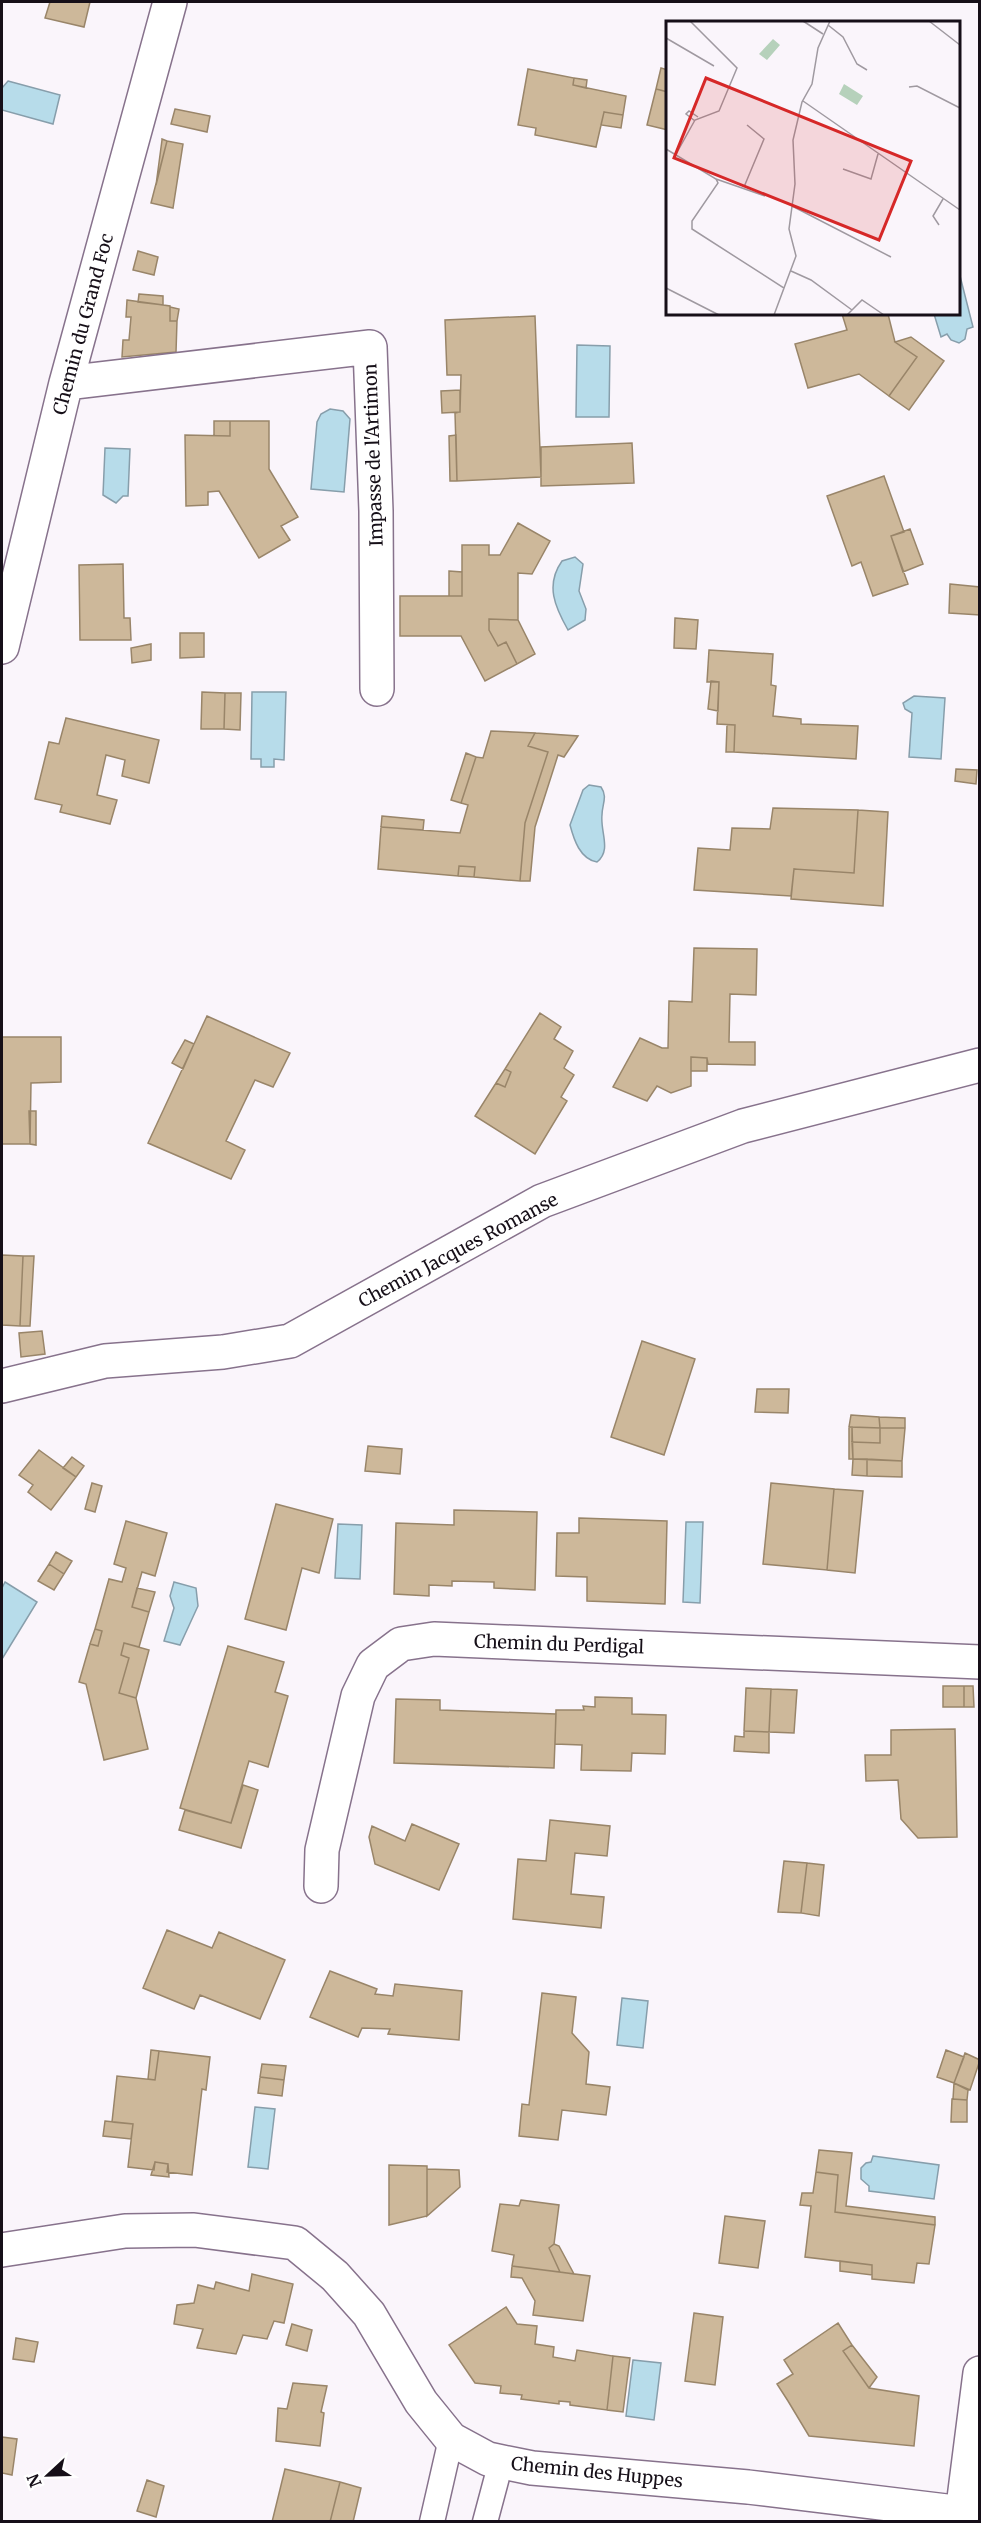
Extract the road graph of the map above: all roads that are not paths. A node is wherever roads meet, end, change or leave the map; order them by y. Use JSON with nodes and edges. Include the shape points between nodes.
{"nodes":[{"id":1,"x":170,"y":2,"type":"edge"},
{"id":2,"x":66,"y":383,"type":"junction"},
{"id":3,"x":2,"y":647,"type":"edge"},
{"id":4,"x":377,"y":689,"type":"dead end"},
{"id":5,"x":980,"y":1065,"type":"edge"},
{"id":6,"x":2,"y":1386,"type":"edge"},
{"id":7,"x":980,"y":1662,"type":"edge"},
{"id":8,"x":321,"y":1886,"type":"dead end"},
{"id":9,"x":2,"y":2250,"type":"edge"},
{"id":10,"x":980,"y":2373,"type":"edge"},
{"id":11,"x":451,"y":2439,"type":"junction"},
{"id":12,"x":501,"y":2462,"type":"junction"},
{"id":13,"x":962,"y":2517,"type":"edge"},
{"id":14,"x":432,"y":2522,"type":"edge"},
{"id":15,"x":485,"y":2522,"type":"edge"}],
"edges":[{"from":1,"to":2,"type":"street","name":"Chemin du Grand Foc"},
{"from":2,"to":3,"type":"street","name":"Chemin du Grand Foc"},
{"from":2,"to":4,"type":"street","name":"Impasse de l'Artimon","via":[[370,347]]},
{"from":5,"to":6,"type":"street","name":"Chemin Jacques Romanse","via":[[743,1125],[542,1201],[290,1341],[223,1352],[105,1361]]},
{"from":7,"to":8,"type":"street","name":"Chemin du Perdigal","via":[[434,1639],[401,1644],[373,1665],[358,1696],[322,1850]]},
{"from":9,"to":11,"type":"street","name":"Chemin des Huppes","via":[[125,2230],[194,2230],[295,2243],[335,2276],[369,2314],[421,2402]]},
{"from":10,"to":13,"type":"street"},
{"from":11,"to":12,"type":"street","name":"Chemin des Huppes"},
{"from":11,"to":14,"type":"lane"},
{"from":12,"to":13,"type":"street","name":"Chemin des Huppes","via":[[748,2487]]},
{"from":12,"to":15,"type":"lane"}]}
